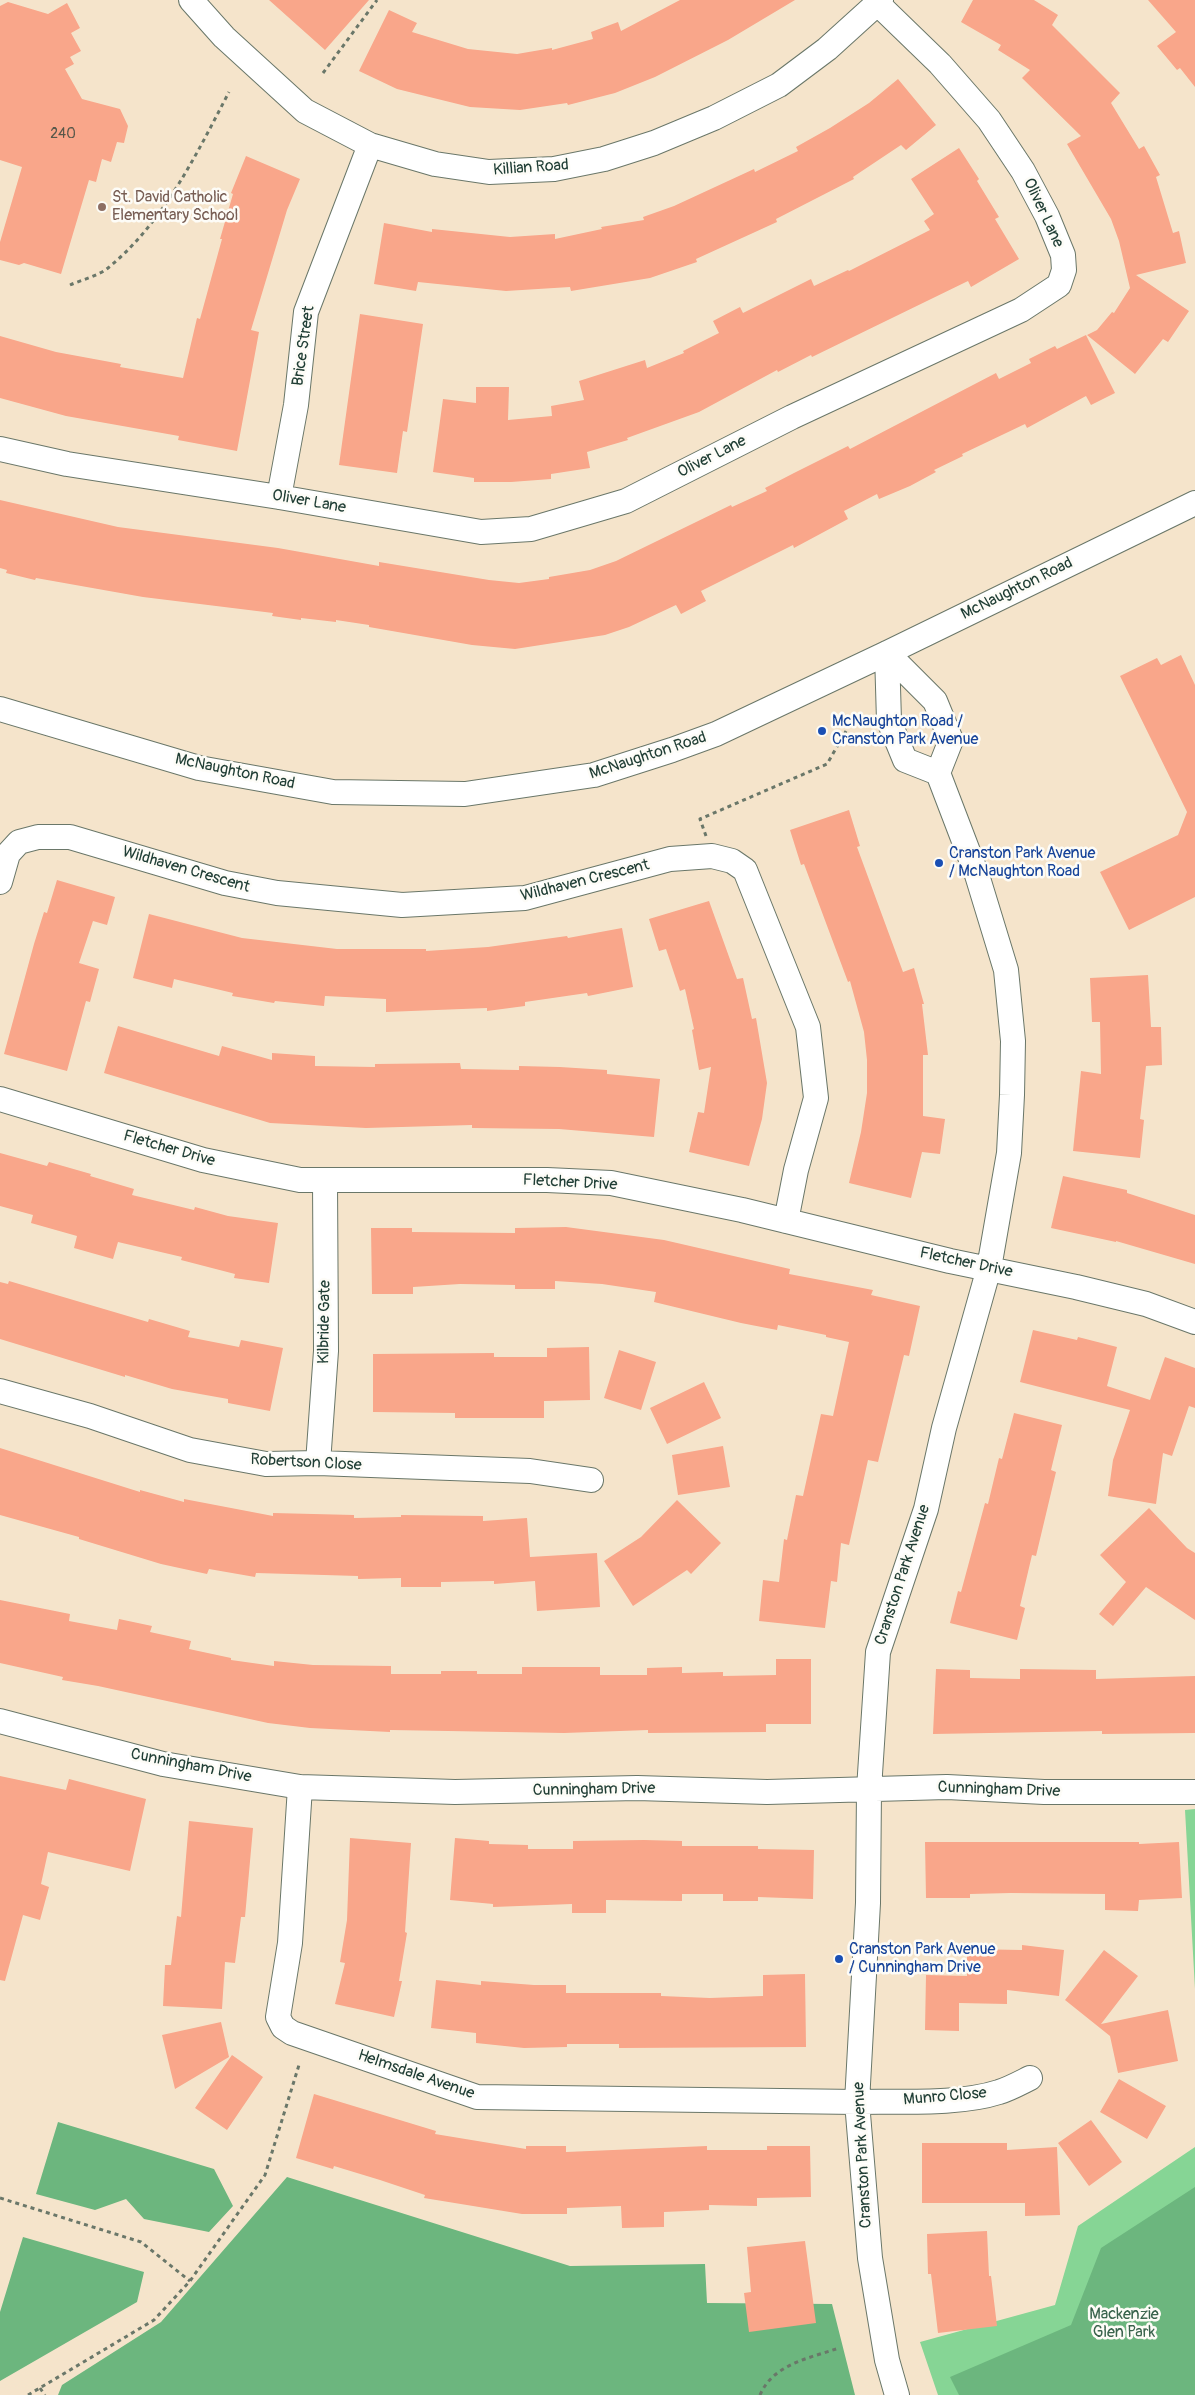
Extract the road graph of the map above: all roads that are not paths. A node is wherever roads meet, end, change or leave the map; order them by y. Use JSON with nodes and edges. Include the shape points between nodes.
{"nodes":[{"id":1,"x":191,"y":0,"type":"edge"},
{"id":2,"x":880,"y":2,"type":"edge"},
{"id":3,"x":370,"y":145,"type":"junction"},
{"id":4,"x":0,"y":449,"type":"edge"},
{"id":5,"x":279,"y":497,"type":"junction"},
{"id":6,"x":1195,"y":503,"type":"edge"},
{"id":7,"x":887,"y":653,"type":"junction"},
{"id":8,"x":0,"y":708,"type":"edge"},
{"id":9,"x":938,"y":773,"type":"junction"},
{"id":10,"x":0,"y":882,"type":"edge"},
{"id":11,"x":0,"y":1099,"type":"edge"},
{"id":12,"x":325,"y":1181,"type":"junction"},
{"id":13,"x":786,"y":1221,"type":"junction"},
{"id":14,"x":988,"y":1268,"type":"junction"},
{"id":15,"x":1195,"y":1322,"type":"edge"},
{"id":16,"x":0,"y":1391,"type":"edge"},
{"id":17,"x":318,"y":1463,"type":"junction"},
{"id":18,"x":591,"y":1480,"type":"dead end"},
{"id":19,"x":0,"y":1721,"type":"edge"},
{"id":20,"x":300,"y":1787,"type":"junction"},
{"id":21,"x":869,"y":1789,"type":"junction"},
{"id":22,"x":1195,"y":1792,"type":"edge"},
{"id":23,"x":1030,"y":2078,"type":"dead end"},
{"id":24,"x":857,"y":2102,"type":"junction"},
{"id":25,"x":897,"y":2395,"type":"edge"}],
"edges":[{"from":1,"to":3,"type":"street","name":"Killian Road","via":[[224,37],[306,111]]},
{"from":2,"to":3,"type":"street","name":"Killian Road","via":[[827,49],[779,85],[714,118],[604,159],[554,169],[489,172],[435,164]]},
{"from":2,"to":5,"type":"street","name":"Oliver Lane","via":[[976,106],[1023,171],[1063,255],[1064,270],[1059,285],[1021,310],[801,413],[626,500],[531,529],[482,532]]},
{"from":3,"to":5,"type":"street","name":"Brice Street","via":[[306,312],[296,405]]},
{"from":4,"to":5,"type":"street","name":"Oliver Lane","via":[[68,464]]},
{"from":6,"to":7,"type":"street","name":"McNaughton Road"},
{"from":7,"to":8,"type":"street","name":"McNaughton Road","via":[[724,730],[672,750],[594,775],[465,794],[324,791],[200,768]]},
{"from":7,"to":9,"type":"street","via":[[935,701],[950,740]]},
{"from":7,"to":9,"type":"street","via":[[889,721],[905,760]]},
{"from":9,"to":14,"type":"street","name":"Cranston Park Avenue","via":[[977,875],[1006,970],[1013,1041],[1009,1152]]},
{"from":10,"to":13,"type":"street","name":"Wildhaven Crescent","via":[[8,854],[19,842],[38,836],[70,837],[216,880],[277,894],[402,906],[525,898],[670,859],[712,856],[732,861],[745,870],[808,1027],[816,1098]]},
{"from":11,"to":12,"type":"street","name":"Fletcher Drive","via":[[203,1160],[300,1180]]},
{"from":12,"to":13,"type":"street","name":"Fletcher Drive","via":[[547,1180],[611,1183]]},
{"from":12,"to":17,"type":"street","name":"Kilbride Gate","via":[[326,1351]]},
{"from":13,"to":14,"type":"street","name":"Fletcher Drive"},
{"from":14,"to":15,"type":"street","name":"Fletcher Drive","via":[[1146,1304]]},
{"from":14,"to":21,"type":"street","name":"Cranston Park Avenue","via":[[944,1428],[926,1509],[878,1652]]},
{"from":16,"to":17,"type":"street","name":"Robertson Close","via":[[90,1416],[190,1450],[266,1464]]},
{"from":17,"to":18,"type":"street","name":"Robertson Close","via":[[530,1471]]},
{"from":19,"to":20,"type":"street","name":"Cunningham Drive","via":[[163,1764]]},
{"from":20,"to":21,"type":"street","name":"Cunningham Drive","via":[[455,1792],[638,1788],[768,1792]]},
{"from":20,"to":24,"type":"street","name":"Helmsdale Avenue","via":[[290,1943],[278,2018],[292,2033],[478,2097]]},
{"from":21,"to":22,"type":"street","name":"Cunningham Drive","via":[[947,1787],[1044,1792]]},
{"from":21,"to":24,"type":"street","name":"Cranston Park Avenue","via":[[868,1903]]},
{"from":23,"to":24,"type":"street","name":"Munro Close","via":[[1000,2092],[978,2097]]},
{"from":24,"to":25,"type":"street","name":"Cranston Park Avenue","via":[[870,2258],[887,2360]]}]}
